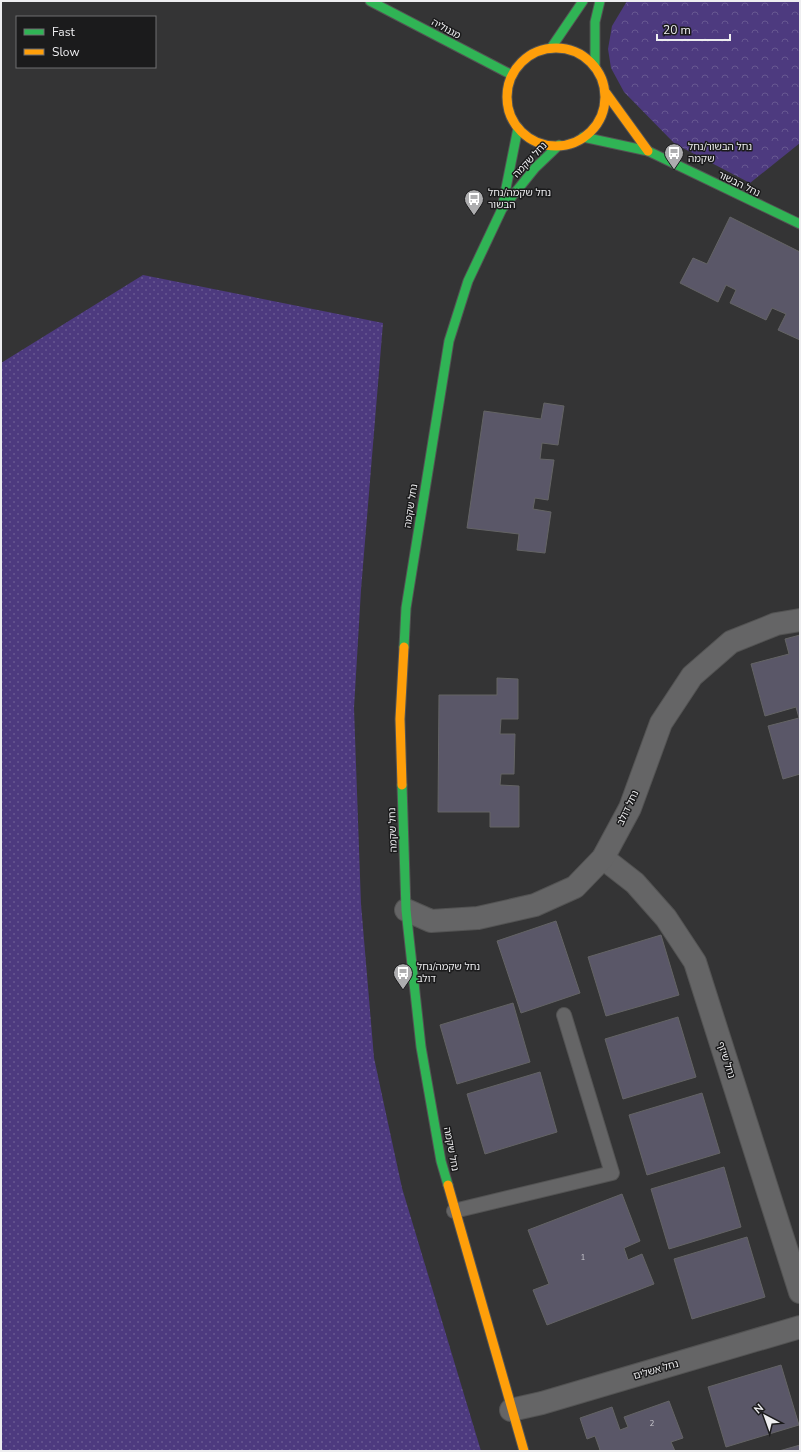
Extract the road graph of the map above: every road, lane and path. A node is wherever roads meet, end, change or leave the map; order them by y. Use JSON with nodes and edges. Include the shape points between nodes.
{"nodes":[{"id":1,"x":370,"y":1,"type":"edge"},
{"id":2,"x":584,"y":1,"type":"edge"},
{"id":3,"x":600,"y":1,"type":"edge"},
{"id":4,"x":551,"y":48,"type":"junction"},
{"id":5,"x":595,"y":67,"type":"junction"},
{"id":6,"x":512,"y":75,"type":"junction"},
{"id":7,"x":606,"y":93,"type":"junction"},
{"id":8,"x":518,"y":128,"type":"junction"},
{"id":9,"x":583,"y":137,"type":"junction"},
{"id":10,"x":559,"y":146,"type":"junction"},
{"id":11,"x":648,"y":151,"type":"junction"},
{"id":12,"x":502,"y":209,"type":"junction"},
{"id":13,"x":800,"y":224,"type":"edge"},
{"id":14,"x":800,"y":620,"type":"edge"},
{"id":15,"x":603,"y":858,"type":"junction"},
{"id":16,"x":406,"y":910,"type":"junction"},
{"id":17,"x":564,"y":1015,"type":"dead end"},
{"id":18,"x":454,"y":1212,"type":"junction"},
{"id":19,"x":800,"y":1292,"type":"edge"},
{"id":20,"x":800,"y":1327,"type":"edge"},
{"id":21,"x":511,"y":1410,"type":"junction"},
{"id":22,"x":524,"y":1451,"type":"edge"}],
"edges":[{"from":1,"to":6,"type":"street","name":"מגנוליה"},
{"from":2,"to":4,"type":"street"},
{"from":3,"to":5,"type":"street","via":[[595,22]]},
{"from":4,"to":5,"type":"street","via":[[568,49]]},
{"from":4,"to":6,"type":"street","via":[[528,56]]},
{"from":5,"to":7,"type":"street"},
{"from":6,"to":8,"type":"street","via":[[507,90],[507,105]]},
{"from":7,"to":9,"type":"street","via":[[602,112],[595,125]]},
{"from":7,"to":11,"type":"street","name":"נחל הבשור"},
{"from":8,"to":10,"type":"street","via":[[532,139]]},
{"from":8,"to":12,"type":"street","name":"נחל שקמה"},
{"from":9,"to":10,"type":"street"},
{"from":9,"to":11,"type":"street","name":"נחל הבשור"},
{"from":10,"to":12,"type":"street","name":"נחל שקמה","via":[[536,168]]},
{"from":11,"to":13,"type":"street","name":"נחל הבשור"},
{"from":12,"to":16,"type":"street","name":"נחל שקמה","via":[[468,281],[449,341],[406,608],[400,719]]},
{"from":14,"to":15,"type":"street","name":"נחל דולב","via":[[776,624],[731,642],[692,676],[661,723],[630,808]]},
{"from":15,"to":16,"type":"street","name":"נחל דולב","via":[[575,887],[535,905],[478,918],[431,921]]},
{"from":15,"to":19,"type":"street","name":"נחל שיזף","via":[[636,882],[666,918],[695,962]]},
{"from":16,"to":18,"type":"street","name":"נחל שקמה","via":[[421,1047],[441,1161]]},
{"from":17,"to":18,"type":"lane","via":[[612,1173]]},
{"from":18,"to":21,"type":"street","name":"נחל שקמה"},
{"from":20,"to":21,"type":"street","name":"נחל אשלים"},
{"from":21,"to":22,"type":"street","name":"נחל שקמה"}]}
